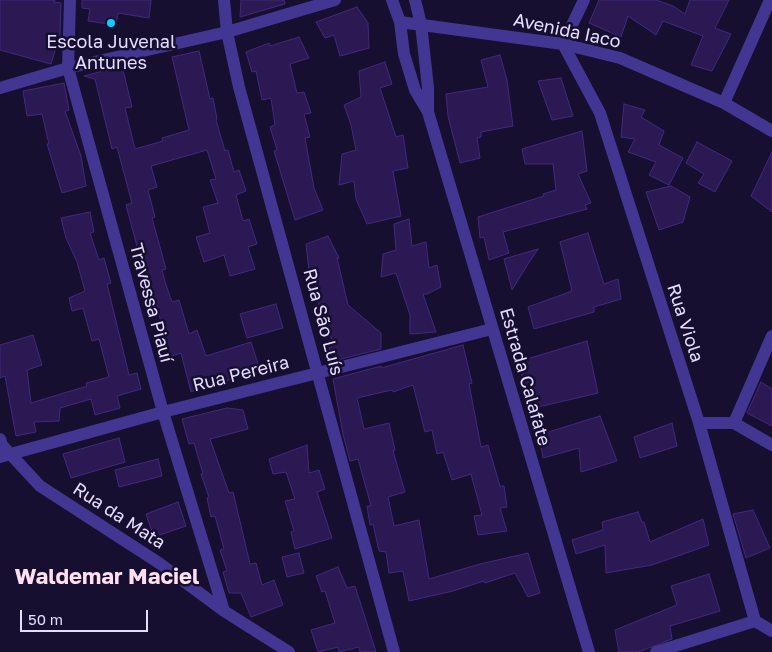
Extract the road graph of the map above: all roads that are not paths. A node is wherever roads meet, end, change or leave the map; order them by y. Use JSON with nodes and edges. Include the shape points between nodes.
{"nodes":[{"id":1,"x":70,"y":0,"type":"edge"},
{"id":2,"x":224,"y":0,"type":"edge"},
{"id":3,"x":335,"y":0,"type":"edge"},
{"id":4,"x":392,"y":0,"type":"edge"},
{"id":5,"x":415,"y":0,"type":"edge"},
{"id":6,"x":584,"y":0,"type":"edge"},
{"id":7,"x":770,"y":0,"type":"edge"},
{"id":8,"x":400,"y":22,"type":"junction"},
{"id":9,"x":421,"y":24,"type":"junction"},
{"id":10,"x":226,"y":32,"type":"junction"},
{"id":11,"x":563,"y":44,"type":"junction"},
{"id":12,"x":68,"y":68,"type":"junction"},
{"id":13,"x":0,"y":88,"type":"edge"},
{"id":14,"x":724,"y":104,"type":"junction"},
{"id":15,"x":428,"y":112,"type":"junction"},
{"id":16,"x":772,"y":131,"type":"edge"},
{"id":17,"x":492,"y":329,"type":"junction"},
{"id":18,"x":772,"y":336,"type":"edge"},
{"id":19,"x":318,"y":372,"type":"junction"},
{"id":20,"x":163,"y":412,"type":"junction"},
{"id":21,"x":699,"y":423,"type":"junction"},
{"id":22,"x":734,"y":423,"type":"junction"},
{"id":23,"x":0,"y":439,"type":"edge"},
{"id":24,"x":772,"y":445,"type":"edge"},
{"id":25,"x":5,"y":455,"type":"edge"},
{"id":26,"x":224,"y":611,"type":"junction"},
{"id":27,"x":755,"y":621,"type":"junction"},
{"id":28,"x":772,"y":631,"type":"edge"},
{"id":29,"x":289,"y":652,"type":"edge"},
{"id":30,"x":394,"y":652,"type":"edge"},
{"id":31,"x":589,"y":652,"type":"edge"},
{"id":32,"x":656,"y":652,"type":"edge"}],
"edges":[{"from":1,"to":12,"type":"street","name":"Travessa Piauí"},
{"from":2,"to":10,"type":"street","name":"Rua São Luís"},
{"from":3,"to":10,"type":"street"},
{"from":4,"to":8,"type":"street","name":"Estrada Calafate"},
{"from":5,"to":9,"type":"street","name":"Estrada Calafate"},
{"from":6,"to":11,"type":"street"},
{"from":7,"to":14,"type":"street"},
{"from":8,"to":9,"type":"street","name":"Avenida Iaco"},
{"from":8,"to":15,"type":"street","name":"Estrada Calafate","via":[[404,54],[415,90]]},
{"from":9,"to":11,"type":"street","name":"Avenida Iaco"},
{"from":9,"to":15,"type":"street","name":"Estrada Calafate"},
{"from":10,"to":12,"type":"street"},
{"from":10,"to":19,"type":"street","name":"Rua São Luís"},
{"from":11,"to":14,"type":"street","name":"Avenida Iaco","via":[[620,58]]},
{"from":11,"to":21,"type":"street","name":"Rua Viola","via":[[600,113]]},
{"from":12,"to":13,"type":"street"},
{"from":12,"to":20,"type":"street","name":"Travessa Piauí"},
{"from":14,"to":16,"type":"street","name":"Avenida Iaco"},
{"from":15,"to":17,"type":"street","name":"Estrada Calafate"},
{"from":17,"to":19,"type":"street","name":"Rua Pereira"},
{"from":17,"to":31,"type":"street","name":"Estrada Calafate"},
{"from":18,"to":22,"type":"street"},
{"from":19,"to":20,"type":"street","name":"Rua Pereira"},
{"from":19,"to":30,"type":"street","name":"Rua São Luís"},
{"from":20,"to":25,"type":"street","name":"Rua Pereira"},
{"from":20,"to":26,"type":"street","name":"Travessa Piauí"},
{"from":21,"to":22,"type":"street"},
{"from":21,"to":27,"type":"street","name":"Rua Viola"},
{"from":22,"to":24,"type":"street"},
{"from":23,"to":25,"type":"street","name":"Rua da Mata"},
{"from":25,"to":26,"type":"street","name":"Rua da Mata","via":[[40,486]]},
{"from":26,"to":29,"type":"street","name":"Rua da Mata"},
{"from":27,"to":28,"type":"street"},
{"from":27,"to":32,"type":"street"}]}
